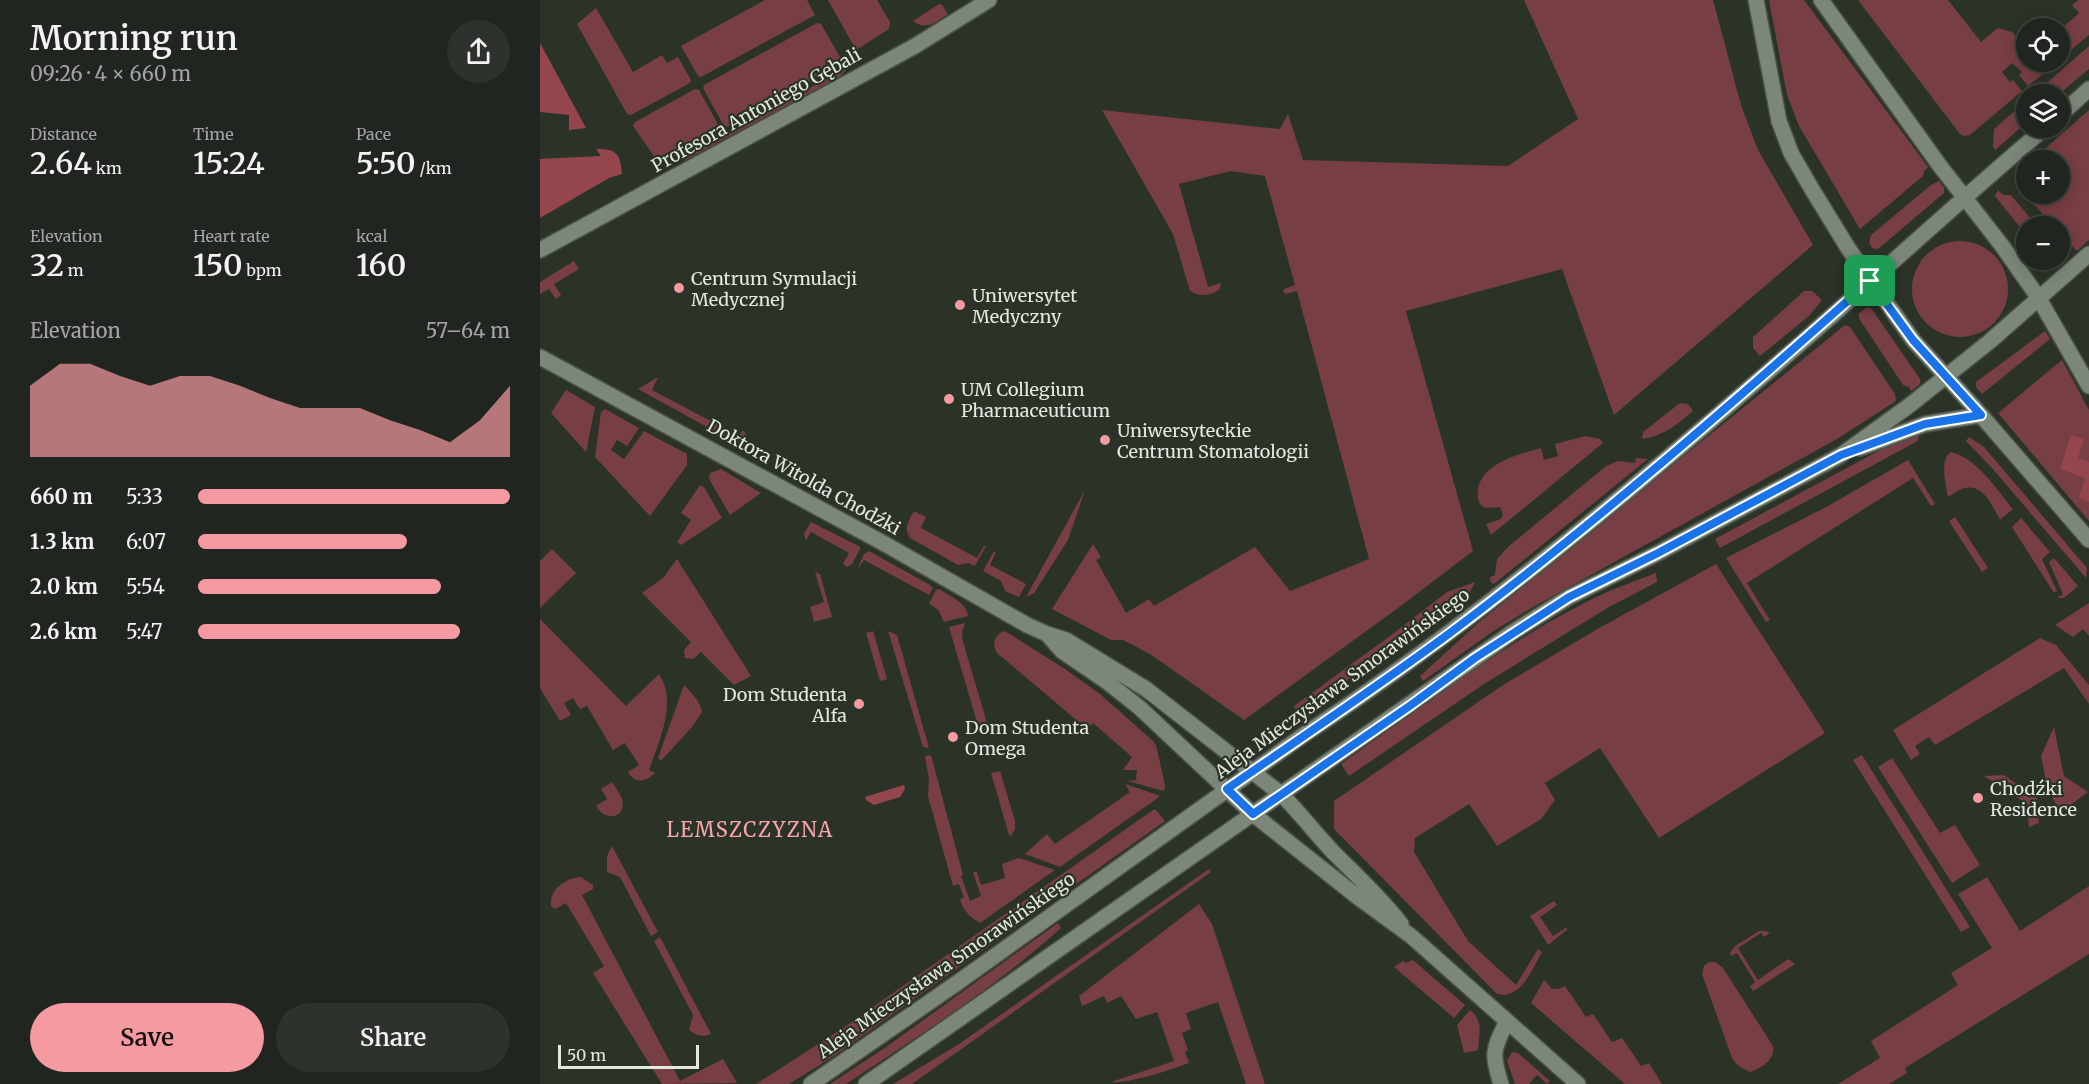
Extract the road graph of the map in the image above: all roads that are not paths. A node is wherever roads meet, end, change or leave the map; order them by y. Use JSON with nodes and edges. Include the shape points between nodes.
{"nodes":[{"id":1,"x":989,"y":0,"type":"edge"},
{"id":2,"x":1756,"y":0,"type":"edge"},
{"id":3,"x":1821,"y":0,"type":"edge"},
{"id":4,"x":2089,"y":89,"type":"edge"},
{"id":5,"x":2070,"y":106,"type":"edge"},
{"id":6,"x":2033,"y":138,"type":"edge"},
{"id":7,"x":1965,"y":197,"type":"junction"},
{"id":8,"x":540,"y":250,"type":"edge"},
{"id":9,"x":2089,"y":254,"type":"edge"},
{"id":10,"x":1870,"y":281,"type":"junction"},
{"id":11,"x":2038,"y":297,"type":"junction"},
{"id":12,"x":540,"y":357,"type":"edge"},
{"id":13,"x":1946,"y":376,"type":"junction"},
{"id":14,"x":2089,"y":386,"type":"edge"},
{"id":15,"x":1981,"y":415,"type":"junction"},
{"id":16,"x":1841,"y":455,"type":"junction"},
{"id":17,"x":2089,"y":540,"type":"edge"},
{"id":18,"x":1047,"y":634,"type":"junction"},
{"id":19,"x":1253,"y":771,"type":"junction"},
{"id":20,"x":1227,"y":789,"type":"junction"},
{"id":21,"x":1281,"y":794,"type":"junction"},
{"id":22,"x":1253,"y":814,"type":"junction"},
{"id":23,"x":1411,"y":936,"type":"junction"},
{"id":24,"x":1508,"y":1022,"type":"junction"},
{"id":25,"x":811,"y":1084,"type":"edge"},
{"id":26,"x":866,"y":1084,"type":"edge"},
{"id":27,"x":1501,"y":1084,"type":"edge"},
{"id":28,"x":1578,"y":1084,"type":"edge"}],
"edges":[{"from":1,"to":8,"type":"street","name":"Profesora Antoniego Gębali","via":[[915,46]]},
{"from":2,"to":10,"type":"street","via":[[1784,136],[1813,191]]},
{"from":3,"to":7,"type":"street"},
{"from":4,"to":5,"type":"street"},
{"from":6,"to":7,"type":"street"},
{"from":7,"to":10,"type":"street","name":"Aleja Mieczysława Smorawińskiego"},
{"from":7,"to":11,"type":"street"},
{"from":9,"to":11,"type":"street"},
{"from":10,"to":13,"type":"street","via":[[1913,340]]},
{"from":10,"to":19,"type":"street","name":"Aleja Mieczysława Smorawińskiego","via":[[1692,437],[1488,603]]},
{"from":11,"to":13,"type":"street"},
{"from":11,"to":14,"type":"street"},
{"from":12,"to":18,"type":"street","name":"Doktora Witolda Chodźki"},
{"from":13,"to":15,"type":"street"},
{"from":13,"to":16,"type":"street"},
{"from":15,"to":16,"type":"street","via":[[1925,424]]},
{"from":15,"to":17,"type":"street"},
{"from":16,"to":21,"type":"street","via":[[1569,597]]},
{"from":18,"to":19,"type":"street","name":"Doktora Witolda Chodźki","via":[[1066,640],[1137,683]]},
{"from":18,"to":20,"type":"street","name":"Doktora Witolda Chodźki","via":[[1062,651],[1140,708]]},
{"from":19,"to":20,"type":"street","name":"Aleja Mieczysława Smorawińskiego"},
{"from":19,"to":21,"type":"street","name":"Doktora Witolda Chodźki"},
{"from":20,"to":22,"type":"street","name":"Doktora Witolda Chodźki"},
{"from":20,"to":25,"type":"street","name":"Aleja Mieczysława Smorawińskiego"},
{"from":21,"to":22,"type":"street"},
{"from":21,"to":23,"type":"street","name":"Doktora Witolda Chodźki","via":[[1388,906]]},
{"from":22,"to":23,"type":"street","name":"Doktora Witolda Chodźki"},
{"from":22,"to":26,"type":"street"},
{"from":23,"to":24,"type":"street","name":"Doktora Witolda Chodźki"},
{"from":24,"to":27,"type":"street","via":[[1493,1056]]},
{"from":24,"to":28,"type":"street","name":"Doktora Witolda Chodźki"}]}
